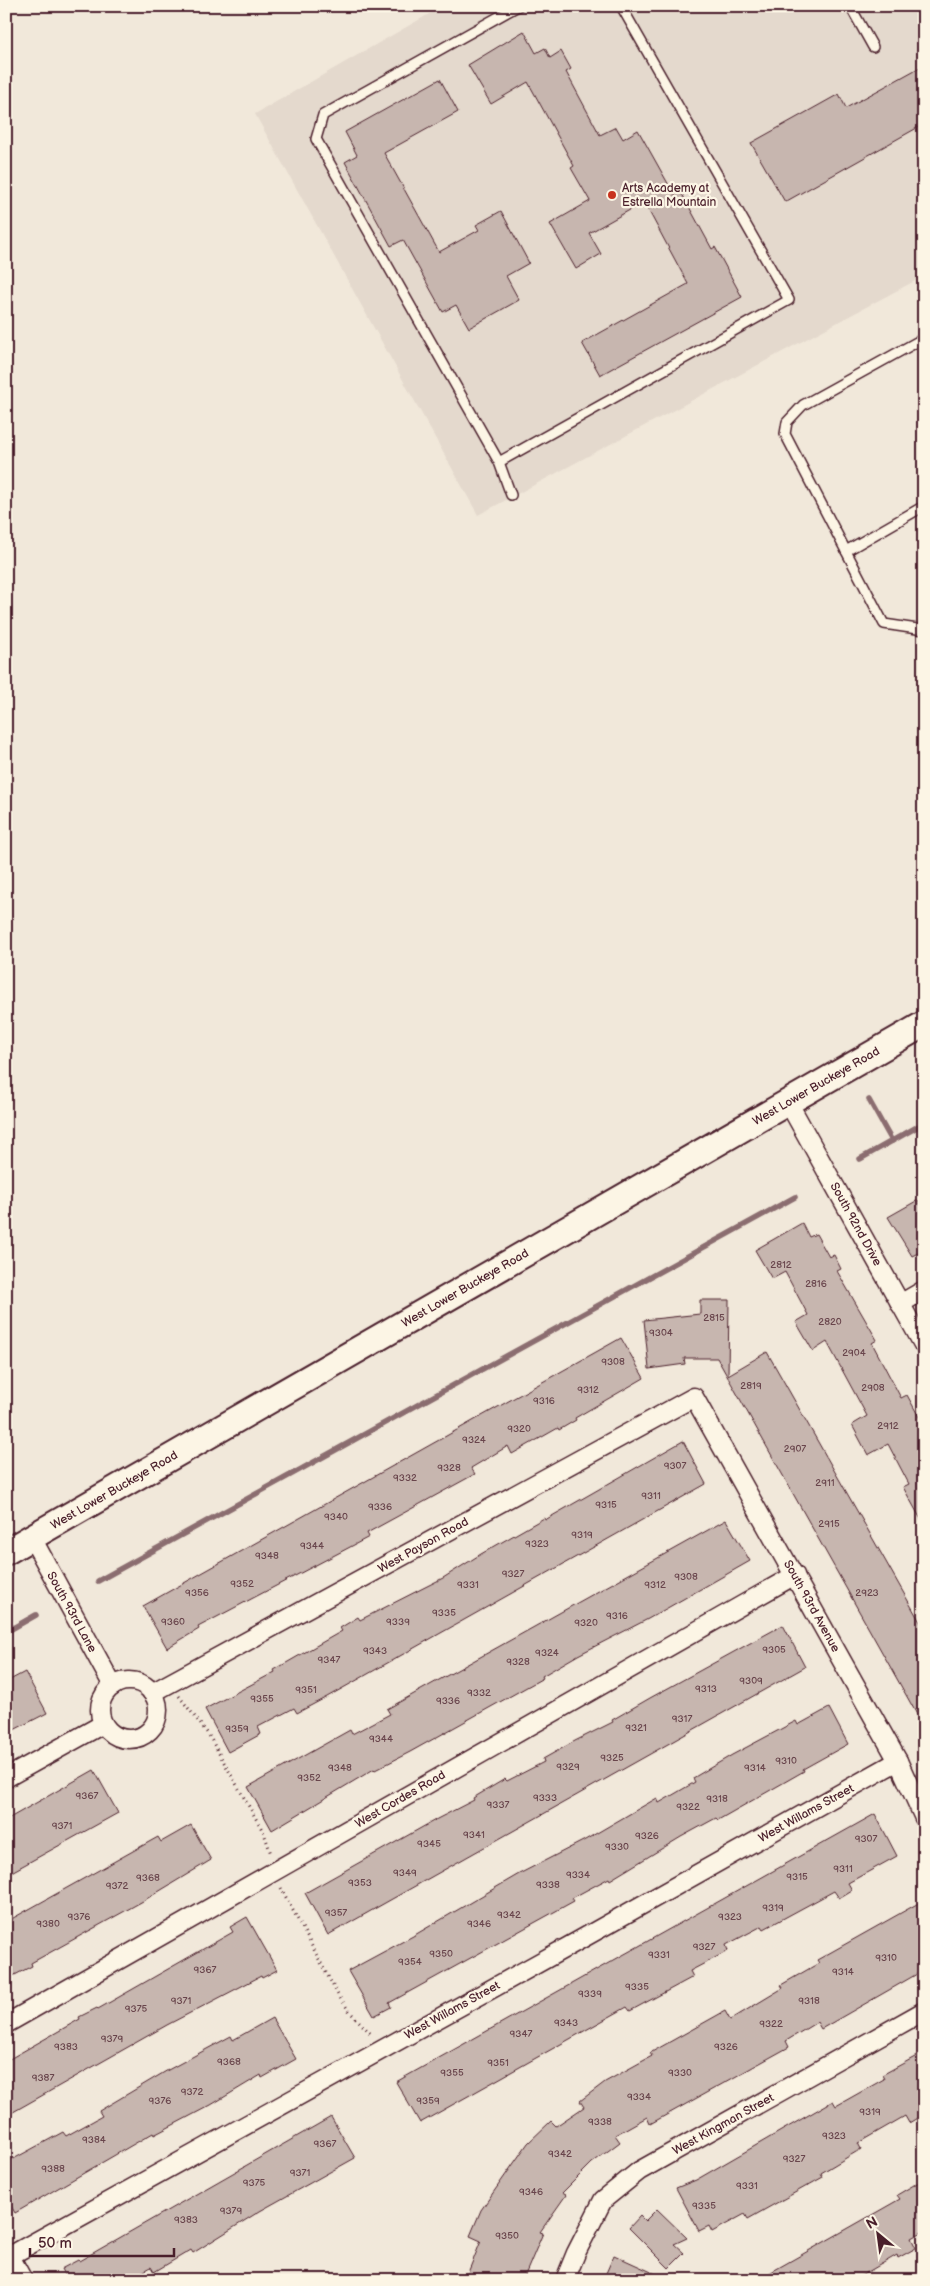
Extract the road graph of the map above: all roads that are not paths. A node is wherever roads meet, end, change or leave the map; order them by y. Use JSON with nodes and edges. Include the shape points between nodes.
{"nodes":[{"id":1,"x":518,"y":6,"type":"edge"},
{"id":2,"x":621,"y":6,"type":"edge"},
{"id":3,"x":850,"y":6,"type":"edge"},
{"id":4,"x":873,"y":47,"type":"dead end"},
{"id":5,"x":924,"y":338,"type":"edge"},
{"id":6,"x":499,"y":462,"type":"junction"},
{"id":7,"x":510,"y":495,"type":"dead end"},
{"id":8,"x":924,"y":506,"type":"edge"},
{"id":9,"x":846,"y":551,"type":"junction"},
{"id":10,"x":924,"y":630,"type":"edge"},
{"id":11,"x":924,"y":1024,"type":"edge"},
{"id":12,"x":788,"y":1102,"type":"junction"},
{"id":13,"x":924,"y":1290,"type":"edge"},
{"id":14,"x":900,"y":1304,"type":"junction"},
{"id":15,"x":924,"y":1346,"type":"edge"},
{"id":16,"x":694,"y":1397,"type":"joint"},
{"id":17,"x":32,"y":1538,"type":"junction"},
{"id":18,"x":6,"y":1552,"type":"edge"},
{"id":19,"x":795,"y":1575,"type":"junction"},
{"id":20,"x":113,"y":1686,"type":"junction"},
{"id":21,"x":152,"y":1693,"type":"junction"},
{"id":22,"x":103,"y":1724,"type":"junction"},
{"id":23,"x":898,"y":1761,"type":"junction"},
{"id":24,"x":6,"y":1778,"type":"edge"},
{"id":25,"x":924,"y":1818,"type":"edge"},
{"id":26,"x":924,"y":2011,"type":"edge"},
{"id":27,"x":6,"y":2024,"type":"edge"},
{"id":28,"x":8,"y":2257,"type":"edge"},
{"id":29,"x":23,"y":2280,"type":"edge"},
{"id":30,"x":566,"y":2280,"type":"edge"}],
"edges":[{"from":1,"to":6,"type":"lane","via":[[323,114],[316,138]]},
{"from":2,"to":6,"type":"lane","via":[[789,300]]},
{"from":3,"to":4,"type":"lane"},
{"from":5,"to":9,"type":"lane","via":[[803,405],[787,422],[785,434]]},
{"from":6,"to":7,"type":"lane"},
{"from":8,"to":9,"type":"lane"},
{"from":9,"to":10,"type":"lane","via":[[884,624]]},
{"from":11,"to":12,"type":"main road","name":"West Lower Buckeye Road"},
{"from":12,"to":14,"type":"street","name":"South 92nd Drive"},
{"from":12,"to":17,"type":"main road","name":"West Lower Buckeye Road"},
{"from":13,"to":14,"type":"street"},
{"from":14,"to":15,"type":"street","name":"South 92nd Drive"},
{"from":16,"to":19,"type":"street","name":"South 93rd Avenue"},
{"from":16,"to":21,"type":"street","name":"West Payson Road"},
{"from":17,"to":18,"type":"main road","name":"West Lower Buckeye Road"},
{"from":17,"to":20,"type":"street","name":"South 93rd Lane"},
{"from":19,"to":23,"type":"street","name":"South 93rd Avenue"},
{"from":19,"to":27,"type":"street","name":"West Cordes Road"},
{"from":20,"to":21,"type":"street","via":[[138,1683]]},
{"from":20,"to":22,"type":"street","via":[[100,1707]]},
{"from":21,"to":22,"type":"street","via":[[158,1711],[156,1720],[144,1735],[136,1739],[116,1737]]},
{"from":22,"to":24,"type":"street"},
{"from":23,"to":25,"type":"street","name":"South 93rd Avenue"},
{"from":23,"to":28,"type":"street","name":"West Willams Street"},
{"from":26,"to":30,"type":"street","name":"West Kingman Street","via":[[639,2171],[603,2200]]},
{"from":28,"to":29,"type":"street"}]}
